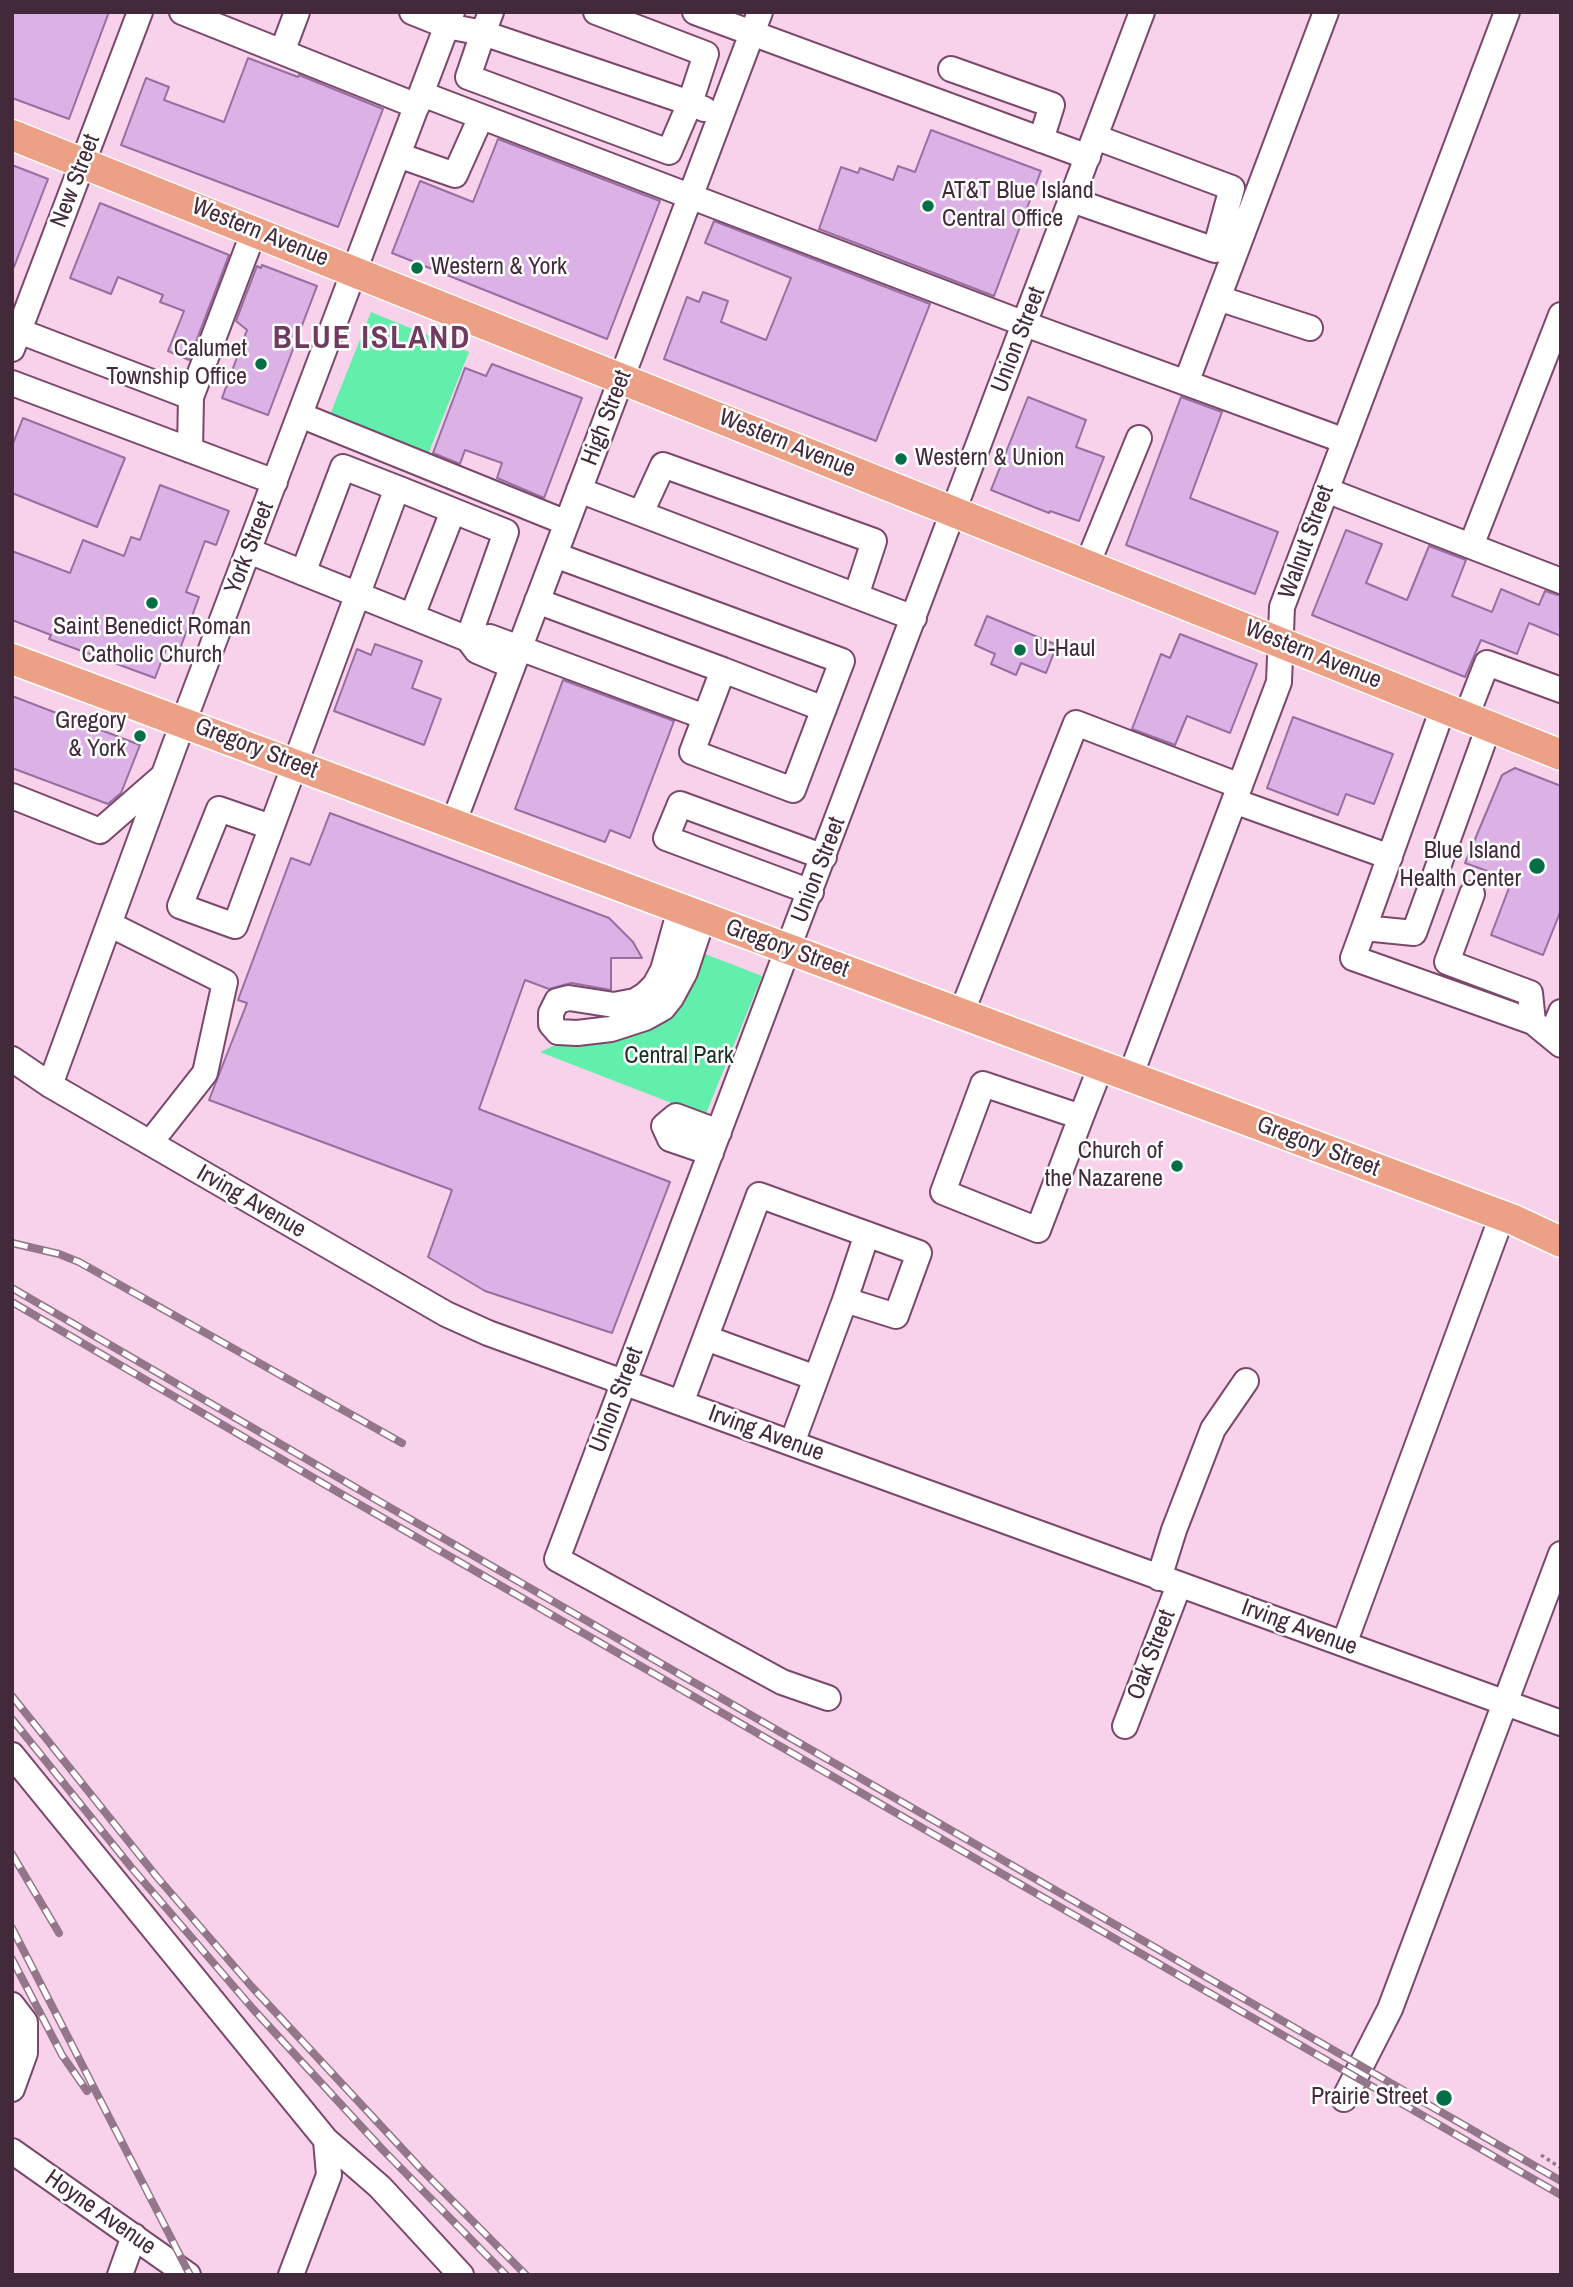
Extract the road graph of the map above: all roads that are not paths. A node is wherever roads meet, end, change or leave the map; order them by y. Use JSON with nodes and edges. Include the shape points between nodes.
{"nodes":[{"id":1,"x":139,"y":12,"type":"edge"},
{"id":2,"x":182,"y":12,"type":"edge"},
{"id":3,"x":297,"y":12,"type":"edge"},
{"id":4,"x":412,"y":12,"type":"edge"},
{"id":5,"x":596,"y":12,"type":"edge"},
{"id":6,"x":695,"y":12,"type":"edge"},
{"id":7,"x":1142,"y":12,"type":"edge"},
{"id":8,"x":1326,"y":12,"type":"edge"},
{"id":9,"x":1507,"y":12,"type":"edge"},
{"id":10,"x":450,"y":19,"type":"edge"},
{"id":11,"x":487,"y":23,"type":"edge"},
{"id":12,"x":756,"y":23,"type":"edge"},
{"id":13,"x":282,"y":52,"type":"junction"},
{"id":14,"x":951,"y":69,"type":"dead end"},
{"id":15,"x":419,"y":100,"type":"junction"},
{"id":16,"x":690,"y":103,"type":"junction"},
{"id":17,"x":721,"y":115,"type":"junction"},
{"id":18,"x":481,"y":117,"type":"junction"},
{"id":19,"x":12,"y":135,"type":"edge"},
{"id":20,"x":1041,"y":140,"type":"junction"},
{"id":21,"x":1092,"y":147,"type":"junction"},
{"id":22,"x":398,"y":155,"type":"junction"},
{"id":23,"x":83,"y":163,"type":"junction"},
{"id":24,"x":690,"y":197,"type":"junction"},
{"id":25,"x":1072,"y":200,"type":"junction"},
{"id":26,"x":254,"y":231,"type":"junction"},
{"id":27,"x":355,"y":271,"type":"junction"},
{"id":28,"x":1218,"y":298,"type":"junction"},
{"id":29,"x":1561,"y":315,"type":"edge"},
{"id":30,"x":1025,"y":324,"type":"junction"},
{"id":31,"x":1310,"y":328,"type":"dead end"},
{"id":32,"x":16,"y":340,"type":"edge"},
{"id":33,"x":622,"y":378,"type":"junction"},
{"id":34,"x":12,"y":383,"type":"edge"},
{"id":35,"x":1186,"y":383,"type":"junction"},
{"id":36,"x":191,"y":397,"type":"junction"},
{"id":37,"x":300,"y":415,"type":"junction"},
{"id":38,"x":1139,"y":438,"type":"dead end"},
{"id":39,"x":1345,"y":441,"type":"junction"},
{"id":40,"x":190,"y":450,"type":"junction"},
{"id":41,"x":275,"y":482,"type":"junction"},
{"id":42,"x":397,"y":488,"type":"junction"},
{"id":43,"x":579,"y":490,"type":"junction"},
{"id":44,"x":1326,"y":490,"type":"junction"},
{"id":45,"x":453,"y":511,"type":"junction"},
{"id":46,"x":955,"y":512,"type":"junction"},
{"id":47,"x":641,"y":513,"type":"junction"},
{"id":48,"x":567,"y":523,"type":"junction"},
{"id":49,"x":1471,"y":546,"type":"junction"},
{"id":50,"x":248,"y":551,"type":"junction"},
{"id":51,"x":555,"y":555,"type":"junction"},
{"id":52,"x":1087,"y":565,"type":"junction"},
{"id":53,"x":303,"y":573,"type":"junction"},
{"id":54,"x":1561,"y":581,"type":"edge"},
{"id":55,"x":357,"y":594,"type":"junction"},
{"id":56,"x":856,"y":596,"type":"junction"},
{"id":57,"x":537,"y":601,"type":"junction"},
{"id":58,"x":412,"y":617,"type":"junction"},
{"id":59,"x":914,"y":618,"type":"junction"},
{"id":60,"x":468,"y":639,"type":"junction"},
{"id":61,"x":1282,"y":643,"type":"junction"},
{"id":62,"x":516,"y":657,"type":"junction"},
{"id":63,"x":12,"y":659,"type":"edge"},
{"id":64,"x":723,"y":670,"type":"junction"},
{"id":65,"x":1561,"y":691,"type":"edge"},
{"id":66,"x":824,"y":709,"type":"junction"},
{"id":67,"x":705,"y":717,"type":"junction"},
{"id":68,"x":1466,"y":717,"type":"junction"},
{"id":69,"x":184,"y":722,"type":"junction"},
{"id":70,"x":1560,"y":750,"type":"edge"},
{"id":71,"x":294,"y":763,"type":"junction"},
{"id":72,"x":164,"y":774,"type":"junction"},
{"id":73,"x":1237,"y":794,"type":"junction"},
{"id":74,"x":12,"y":796,"type":"edge"},
{"id":75,"x":453,"y":824,"type":"junction"},
{"id":76,"x":271,"y":827,"type":"junction"},
{"id":77,"x":1390,"y":857,"type":"junction"},
{"id":78,"x":824,"y":858,"type":"junction"},
{"id":79,"x":811,"y":892,"type":"junction"},
{"id":80,"x":1472,"y":894,"type":"dead end"},
{"id":81,"x":676,"y":908,"type":"junction"},
{"id":82,"x":703,"y":918,"type":"junction"},
{"id":83,"x":109,"y":924,"type":"junction"},
{"id":84,"x":1364,"y":928,"type":"junction"},
{"id":85,"x":788,"y":949,"type":"junction"},
{"id":86,"x":1561,"y":1012,"type":"edge"},
{"id":87,"x":961,"y":1014,"type":"junction"},
{"id":88,"x":1548,"y":1034,"type":"edge"},
{"id":89,"x":12,"y":1059,"type":"edge"},
{"id":90,"x":1101,"y":1066,"type":"junction"},
{"id":91,"x":1130,"y":1077,"type":"junction"},
{"id":92,"x":50,"y":1085,"type":"junction"},
{"id":93,"x":1081,"y":1117,"type":"junction"},
{"id":94,"x":150,"y":1143,"type":"junction"},
{"id":95,"x":1502,"y":1216,"type":"junction"},
{"id":96,"x":867,"y":1234,"type":"junction"},
{"id":97,"x":1561,"y":1242,"type":"edge"},
{"id":98,"x":845,"y":1300,"type":"junction"},
{"id":99,"x":706,"y":1338,"type":"junction"},
{"id":100,"x":816,"y":1378,"type":"junction"},
{"id":101,"x":1246,"y":1381,"type":"dead end"},
{"id":102,"x":624,"y":1382,"type":"junction"},
{"id":103,"x":681,"y":1403,"type":"junction"},
{"id":104,"x":792,"y":1443,"type":"junction"},
{"id":105,"x":1561,"y":1554,"type":"edge"},
{"id":106,"x":1169,"y":1581,"type":"junction"},
{"id":107,"x":1344,"y":1644,"type":"junction"},
{"id":108,"x":828,"y":1698,"type":"dead end"},
{"id":109,"x":1505,"y":1703,"type":"junction"},
{"id":110,"x":1561,"y":1723,"type":"edge"},
{"id":111,"x":1125,"y":1726,"type":"dead end"},
{"id":112,"x":12,"y":1755,"type":"edge"},
{"id":113,"x":12,"y":2005,"type":"edge"},
{"id":114,"x":12,"y":2089,"type":"edge"},
{"id":115,"x":1344,"y":2099,"type":"dead end"},
{"id":116,"x":326,"y":2140,"type":"junction"},
{"id":117,"x":12,"y":2151,"type":"edge"},
{"id":118,"x":134,"y":2236,"type":"junction"},
{"id":119,"x":120,"y":2275,"type":"edge"},
{"id":120,"x":188,"y":2275,"type":"edge"},
{"id":121,"x":291,"y":2275,"type":"edge"},
{"id":122,"x":461,"y":2275,"type":"edge"}],
"edges":[{"from":1,"to":23,"type":"street","name":"New Street"},
{"from":2,"to":13,"type":"street"},
{"from":3,"to":13,"type":"street"},
{"from":4,"to":10,"type":"street"},
{"from":5,"to":16,"type":"street","via":[[706,54]]},
{"from":6,"to":12,"type":"street"},
{"from":7,"to":21,"type":"street","name":"Union Street"},
{"from":8,"to":28,"type":"street"},
{"from":9,"to":39,"type":"street","name":"Walnut Street"},
{"from":10,"to":11,"type":"street"},
{"from":10,"to":15,"type":"street","name":"York Street"},
{"from":11,"to":16,"type":"street"},
{"from":11,"to":16,"type":"street","via":[[468,77],[669,152]]},
{"from":12,"to":17,"type":"street","name":"High Street"},
{"from":12,"to":20,"type":"street"},
{"from":13,"to":15,"type":"street"},
{"from":14,"to":20,"type":"street","via":[[1052,105]]},
{"from":15,"to":18,"type":"street"},
{"from":15,"to":22,"type":"street","name":"York Street"},
{"from":16,"to":17,"type":"street"},
{"from":17,"to":24,"type":"street","name":"High Street"},
{"from":18,"to":22,"type":"street","via":[[455,175]]},
{"from":18,"to":24,"type":"street"},
{"from":19,"to":23,"type":"main road","name":"Western Avenue"},
{"from":20,"to":21,"type":"street"},
{"from":21,"to":25,"type":"street","name":"Union Street"},
{"from":21,"to":25,"type":"street","via":[[1232,188],[1214,250]]},
{"from":22,"to":27,"type":"street","name":"York Street"},
{"from":23,"to":26,"type":"main road","name":"Western Avenue"},
{"from":23,"to":32,"type":"street","name":"New Street"},
{"from":24,"to":30,"type":"street"},
{"from":24,"to":33,"type":"street","name":"High Street"},
{"from":25,"to":30,"type":"street","name":"Union Street"},
{"from":26,"to":27,"type":"main road","name":"Western Avenue"},
{"from":26,"to":36,"type":"street"},
{"from":27,"to":33,"type":"main road","name":"Western Avenue"},
{"from":27,"to":37,"type":"street","name":"York Street"},
{"from":28,"to":31,"type":"street"},
{"from":28,"to":35,"type":"street"},
{"from":29,"to":49,"type":"street"},
{"from":30,"to":35,"type":"street"},
{"from":30,"to":46,"type":"street","name":"Union Street"},
{"from":32,"to":36,"type":"street"},
{"from":33,"to":43,"type":"street","name":"High Street"},
{"from":33,"to":46,"type":"main road","name":"Western Avenue"},
{"from":34,"to":40,"type":"street"},
{"from":35,"to":39,"type":"street"},
{"from":36,"to":40,"type":"street"},
{"from":37,"to":41,"type":"street","name":"York Street"},
{"from":37,"to":48,"type":"street"},
{"from":38,"to":52,"type":"street"},
{"from":39,"to":44,"type":"street","name":"Walnut Street"},
{"from":40,"to":41,"type":"street"},
{"from":41,"to":50,"type":"street","name":"York Street"},
{"from":42,"to":45,"type":"street"},
{"from":42,"to":53,"type":"street","via":[[343,467]]},
{"from":42,"to":55,"type":"street"},
{"from":43,"to":47,"type":"street"},
{"from":43,"to":48,"type":"street","name":"High Street"},
{"from":44,"to":49,"type":"street"},
{"from":44,"to":61,"type":"street","name":"Walnut Street","via":[[1282,607]]},
{"from":45,"to":58,"type":"street"},
{"from":45,"to":60,"type":"street","via":[[506,532]]},
{"from":46,"to":52,"type":"main road","name":"Western Avenue"},
{"from":46,"to":59,"type":"street","name":"Union Street"},
{"from":47,"to":56,"type":"street"},
{"from":47,"to":56,"type":"street","via":[[663,465],[874,541]]},
{"from":48,"to":51,"type":"street","name":"High Street"},
{"from":49,"to":54,"type":"street"},
{"from":50,"to":53,"type":"street"},
{"from":50,"to":69,"type":"street","name":"York Street"},
{"from":51,"to":57,"type":"street","name":"High Street"},
{"from":51,"to":66,"type":"street","via":[[842,661]]},
{"from":52,"to":61,"type":"main road","name":"Western Avenue"},
{"from":53,"to":55,"type":"street"},
{"from":55,"to":58,"type":"street"},
{"from":55,"to":71,"type":"street"},
{"from":56,"to":59,"type":"street"},
{"from":57,"to":62,"type":"street","name":"High Street"},
{"from":57,"to":64,"type":"street"},
{"from":58,"to":60,"type":"street"},
{"from":59,"to":78,"type":"street","name":"Union Street"},
{"from":60,"to":62,"type":"street","via":[[477,651]]},
{"from":61,"to":68,"type":"main road","name":"Western Avenue"},
{"from":61,"to":73,"type":"street","name":"Walnut Street","via":[[1279,682]]},
{"from":62,"to":67,"type":"street"},
{"from":62,"to":75,"type":"street","name":"High Street"},
{"from":63,"to":69,"type":"main road","name":"Gregory Street"},
{"from":64,"to":66,"type":"street"},
{"from":64,"to":67,"type":"street"},
{"from":65,"to":68,"type":"street","via":[[1487,663]]},
{"from":66,"to":67,"type":"street","via":[[793,790],[692,752]]},
{"from":68,"to":70,"type":"main road","name":"Western Avenue"},
{"from":68,"to":77,"type":"street"},
{"from":68,"to":84,"type":"street","via":[[1414,933]]},
{"from":69,"to":71,"type":"main road","name":"Gregory Street"},
{"from":69,"to":72,"type":"street","name":"York Street"},
{"from":71,"to":75,"type":"main road","name":"Gregory Street"},
{"from":71,"to":76,"type":"street"},
{"from":72,"to":74,"type":"street","via":[[100,831]]},
{"from":72,"to":83,"type":"street","name":"York Street"},
{"from":73,"to":77,"type":"street"},
{"from":73,"to":87,"type":"street","via":[[1076,723]]},
{"from":73,"to":91,"type":"street","name":"Walnut Street"},
{"from":75,"to":81,"type":"main road","name":"Gregory Street"},
{"from":76,"to":76,"type":"street","via":[[235,926],[180,906],[219,809]]},
{"from":77,"to":84,"type":"street"},
{"from":78,"to":79,"type":"street","name":"Union Street"},
{"from":78,"to":79,"type":"street","via":[[680,804],[666,838]]},
{"from":79,"to":85,"type":"street","name":"Union Street"},
{"from":80,"to":88,"type":"street","via":[[1447,962],[1531,993]]},
{"from":81,"to":82,"type":"main road","name":"Gregory Street"},
{"from":81,"to":82,"type":"street","via":[[677,920],[655,985],[635,1001],[614,1005],[569,998],[557,1001],[551,1024],[558,1032],[611,1029],[663,1008],[685,972]]},
{"from":82,"to":85,"type":"main road","name":"Gregory Street"},
{"from":83,"to":92,"type":"street","name":"York Street"},
{"from":83,"to":94,"type":"street","via":[[225,982],[205,1073]]},
{"from":84,"to":88,"type":"street","via":[[1353,958]]},
{"from":85,"to":87,"type":"main road","name":"Gregory Street"},
{"from":85,"to":102,"type":"street","name":"Union Street"},
{"from":86,"to":88,"type":"street"},
{"from":87,"to":90,"type":"main road","name":"Gregory Street"},
{"from":89,"to":92,"type":"street","name":"Irving Avenue"},
{"from":90,"to":91,"type":"main road","name":"Gregory Street"},
{"from":90,"to":93,"type":"street"},
{"from":91,"to":95,"type":"main road","name":"Gregory Street"},
{"from":92,"to":94,"type":"street","name":"Irving Avenue"},
{"from":93,"to":93,"type":"street","via":[[1038,1230],[943,1192],[983,1084]]},
{"from":94,"to":102,"type":"street","name":"Irving Avenue","via":[[446,1314]]},
{"from":95,"to":97,"type":"main road","name":"Gregory Street"},
{"from":95,"to":107,"type":"street"},
{"from":96,"to":98,"type":"street"},
{"from":96,"to":98,"type":"street","via":[[919,1253],[896,1316]]},
{"from":96,"to":99,"type":"street","via":[[758,1195]]},
{"from":98,"to":100,"type":"street"},
{"from":99,"to":100,"type":"street"},
{"from":99,"to":103,"type":"street"},
{"from":100,"to":104,"type":"street"},
{"from":101,"to":106,"type":"street","name":"Oak Street","via":[[1213,1429],[1174,1530]]},
{"from":102,"to":103,"type":"street","name":"Irving Avenue"},
{"from":102,"to":108,"type":"street","name":"Union Street","via":[[557,1559],[782,1682]]},
{"from":103,"to":104,"type":"street","name":"Irving Avenue"},
{"from":104,"to":106,"type":"street","name":"Irving Avenue"},
{"from":105,"to":109,"type":"street"},
{"from":106,"to":107,"type":"street","name":"Irving Avenue"},
{"from":106,"to":111,"type":"street","name":"Oak Street"},
{"from":107,"to":109,"type":"street","name":"Irving Avenue"},
{"from":109,"to":110,"type":"street","name":"Irving Avenue"},
{"from":109,"to":115,"type":"street","via":[[1390,2009]]},
{"from":112,"to":116,"type":"street"},
{"from":113,"to":114,"type":"street","via":[[25,2022],[25,2053]]},
{"from":116,"to":121,"type":"street","via":[[329,2175]]},
{"from":116,"to":122,"type":"street","via":[[380,2187]]},
{"from":117,"to":118,"type":"street","name":"Hoyne Avenue"},
{"from":118,"to":119,"type":"street"},
{"from":118,"to":120,"type":"street","name":"Hoyne Avenue"}]}
